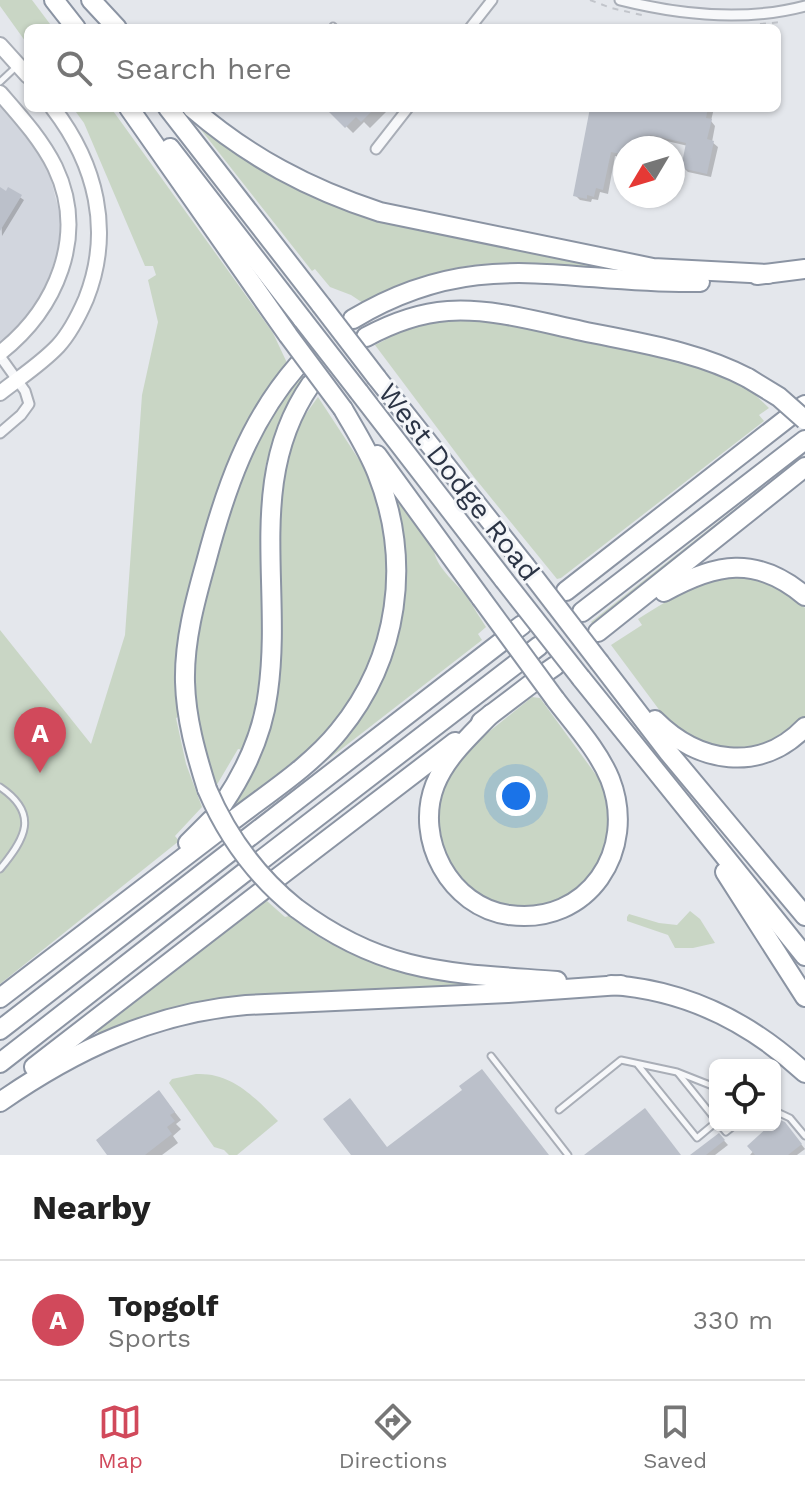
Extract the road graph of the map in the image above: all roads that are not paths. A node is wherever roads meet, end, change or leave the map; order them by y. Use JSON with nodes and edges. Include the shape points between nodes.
{"nodes":[{"id":1,"x":54,"y":0,"type":"edge"},
{"id":2,"x":84,"y":0,"type":"edge"},
{"id":3,"x":91,"y":0,"type":"edge"},
{"id":4,"x":492,"y":0,"type":"edge"},
{"id":5,"x":620,"y":0,"type":"edge"},
{"id":6,"x":805,"y":6,"type":"edge"},
{"id":7,"x":73,"y":24,"type":"edge"},
{"id":8,"x":102,"y":24,"type":"edge"},
{"id":9,"x":113,"y":24,"type":"edge"},
{"id":10,"x":473,"y":24,"type":"edge"},
{"id":11,"x":0,"y":45,"type":"edge"},
{"id":12,"x":18,"y":64,"type":"junction"},
{"id":13,"x":24,"y":71,"type":"edge"},
{"id":14,"x":0,"y":82,"type":"edge"},
{"id":15,"x":0,"y":93,"type":"edge"},
{"id":16,"x":56,"y":112,"type":"edge"},
{"id":17,"x":132,"y":112,"type":"edge"},
{"id":18,"x":141,"y":112,"type":"edge"},
{"id":19,"x":171,"y":112,"type":"edge"},
{"id":20,"x":197,"y":112,"type":"edge"},
{"id":21,"x":405,"y":112,"type":"edge"},
{"id":22,"x":376,"y":149,"type":"dead end"},
{"id":23,"x":805,"y":269,"type":"edge"},
{"id":24,"x":768,"y":274,"type":"junction"},
{"id":25,"x":353,"y":319,"type":"dead end"},
{"id":26,"x":366,"y":337,"type":"dead end"},
{"id":27,"x":0,"y":355,"type":"edge"},
{"id":28,"x":298,"y":365,"type":"dead end"},
{"id":29,"x":17,"y":379,"type":"junction"},
{"id":30,"x":311,"y":384,"type":"dead end"},
{"id":31,"x":0,"y":393,"type":"edge"},
{"id":32,"x":343,"y":409,"type":"junction"},
{"id":33,"x":801,"y":412,"type":"edge"},
{"id":34,"x":0,"y":433,"type":"edge"},
{"id":35,"x":805,"y":440,"type":"edge"},
{"id":36,"x":805,"y":467,"type":"edge"},
{"id":37,"x":566,"y":591,"type":"dead end"},
{"id":38,"x":805,"y":596,"type":"edge"},
{"id":39,"x":582,"y":612,"type":"dead end"},
{"id":40,"x":616,"y":618,"type":"junction"},
{"id":41,"x":598,"y":632,"type":"dead end"},
{"id":42,"x":512,"y":633,"type":"dead end"},
{"id":43,"x":528,"y":654,"type":"dead end"},
{"id":44,"x":544,"y":675,"type":"dead end"},
{"id":45,"x":620,"y":690,"type":"junction"},
{"id":46,"x":491,"y":714,"type":"junction"},
{"id":47,"x":805,"y":727,"type":"edge"},
{"id":48,"x":0,"y":787,"type":"edge"},
{"id":49,"x":223,"y":804,"type":"dead end"},
{"id":50,"x":696,"y":821,"type":"junction"},
{"id":51,"x":752,"y":853,"type":"junction"},
{"id":52,"x":0,"y":869,"type":"edge"},
{"id":53,"x":805,"y":916,"type":"edge"},
{"id":54,"x":805,"y":931,"type":"edge"},
{"id":55,"x":805,"y":956,"type":"edge"},
{"id":56,"x":621,"y":985,"type":"junction"},
{"id":57,"x":805,"y":997,"type":"edge"},
{"id":58,"x":0,"y":998,"type":"edge"},
{"id":59,"x":0,"y":1030,"type":"edge"},
{"id":60,"x":491,"y":1056,"type":"dead end"},
{"id":61,"x":0,"y":1063,"type":"edge"},
{"id":62,"x":637,"y":1064,"type":"junction"},
{"id":63,"x":677,"y":1072,"type":"junction"},
{"id":64,"x":805,"y":1073,"type":"edge"},
{"id":65,"x":709,"y":1085,"type":"edge"},
{"id":66,"x":0,"y":1094,"type":"edge"},
{"id":67,"x":0,"y":1102,"type":"edge"},
{"id":68,"x":559,"y":1110,"type":"dead end"},
{"id":69,"x":709,"y":1111,"type":"edge"},
{"id":70,"x":781,"y":1114,"type":"edge"},
{"id":71,"x":709,"y":1125,"type":"edge"},
{"id":72,"x":805,"y":1136,"type":"edge"},
{"id":73,"x":568,"y":1155,"type":"edge"}],
"edges":[{"from":1,"to":7,"type":"highway"},
{"from":2,"to":8,"type":"highway"},
{"from":3,"to":9,"type":"highway"},
{"from":4,"to":10,"type":"street"},
{"from":5,"to":6,"type":"street","via":[[738,15]]},
{"from":11,"to":12,"type":"main road"},
{"from":12,"to":13,"type":"main road"},
{"from":12,"to":14,"type":"lane"},
{"from":15,"to":27,"type":"main road","via":[[42,144],[67,210],[63,260],[49,302]]},
{"from":16,"to":29,"type":"main road","via":[[77,144],[95,189],[98,262],[66,336]]},
{"from":17,"to":32,"type":"highway","bridge":true},
{"from":18,"to":50,"type":"highway","name":"West Dodge Road","bridge":true},
{"from":19,"to":45,"type":"highway","name":"West Dodge Road","bridge":true},
{"from":20,"to":24,"type":"highway","via":[[273,168],[380,212],[640,266]]},
{"from":21,"to":22,"type":"street"},
{"from":23,"to":24,"type":"highway"},
{"from":24,"to":25,"type":"highway","via":[[673,282],[529,271],[482,273],[417,288]]},
{"from":26,"to":33,"type":"highway","bridge":true,"via":[[423,315],[487,312],[679,351],[729,367]]},
{"from":27,"to":29,"type":"street"},
{"from":28,"to":56,"type":"highway","bridge":true,"via":[[267,404],[240,454],[194,605],[186,698],[207,789],[238,847],[267,881],[337,936],[375,954],[453,973]]},
{"from":29,"to":31,"type":"main road"},
{"from":29,"to":34,"type":"street","via":[[28,398],[27,409]]},
{"from":30,"to":49,"type":"highway","via":[[287,426],[274,474],[271,666],[263,719],[248,762]]},
{"from":32,"to":46,"type":"highway","bridge":true,"via":[[604,767],[617,804],[618,834],[610,863],[593,886],[551,912],[507,915],[473,901],[449,879],[433,849],[428,818],[435,785],[451,757]]},
{"from":32,"to":58,"type":"highway","via":[[376,470],[393,529],[397,579],[391,632],[373,679],[338,733],[305,764]]},
{"from":33,"to":37,"type":"highway"},
{"from":35,"to":39,"type":"highway"},
{"from":36,"to":40,"type":"highway"},
{"from":38,"to":40,"type":"highway","via":[[764,571],[719,568]]},
{"from":40,"to":41,"type":"highway"},
{"from":42,"to":59,"type":"highway"},
{"from":43,"to":61,"type":"highway"},
{"from":44,"to":46,"type":"highway"},
{"from":45,"to":47,"type":"highway","via":[[679,742],[714,755],[765,753]]},
{"from":45,"to":51,"type":"highway","name":"West Dodge Road"},
{"from":46,"to":66,"type":"highway"},
{"from":48,"to":52,"type":"lane","via":[[16,801],[27,828]]},
{"from":50,"to":55,"type":"highway"},
{"from":50,"to":57,"type":"highway"},
{"from":51,"to":53,"type":"highway"},
{"from":51,"to":54,"type":"highway","via":[[771,889]]},
{"from":56,"to":64,"type":"highway","via":[[715,1011],[769,1042]]},
{"from":56,"to":67,"type":"highway","via":[[204,1010],[142,1025],[95,1044]]},
{"from":60,"to":73,"type":"lane"},
{"from":62,"to":63,"type":"lane"},
{"from":62,"to":68,"type":"lane","via":[[621,1060]]},
{"from":62,"to":71,"type":"lane","via":[[697,1138]]},
{"from":63,"to":65,"type":"lane"},
{"from":63,"to":69,"type":"lane"},
{"from":70,"to":72,"type":"lane"}]}
